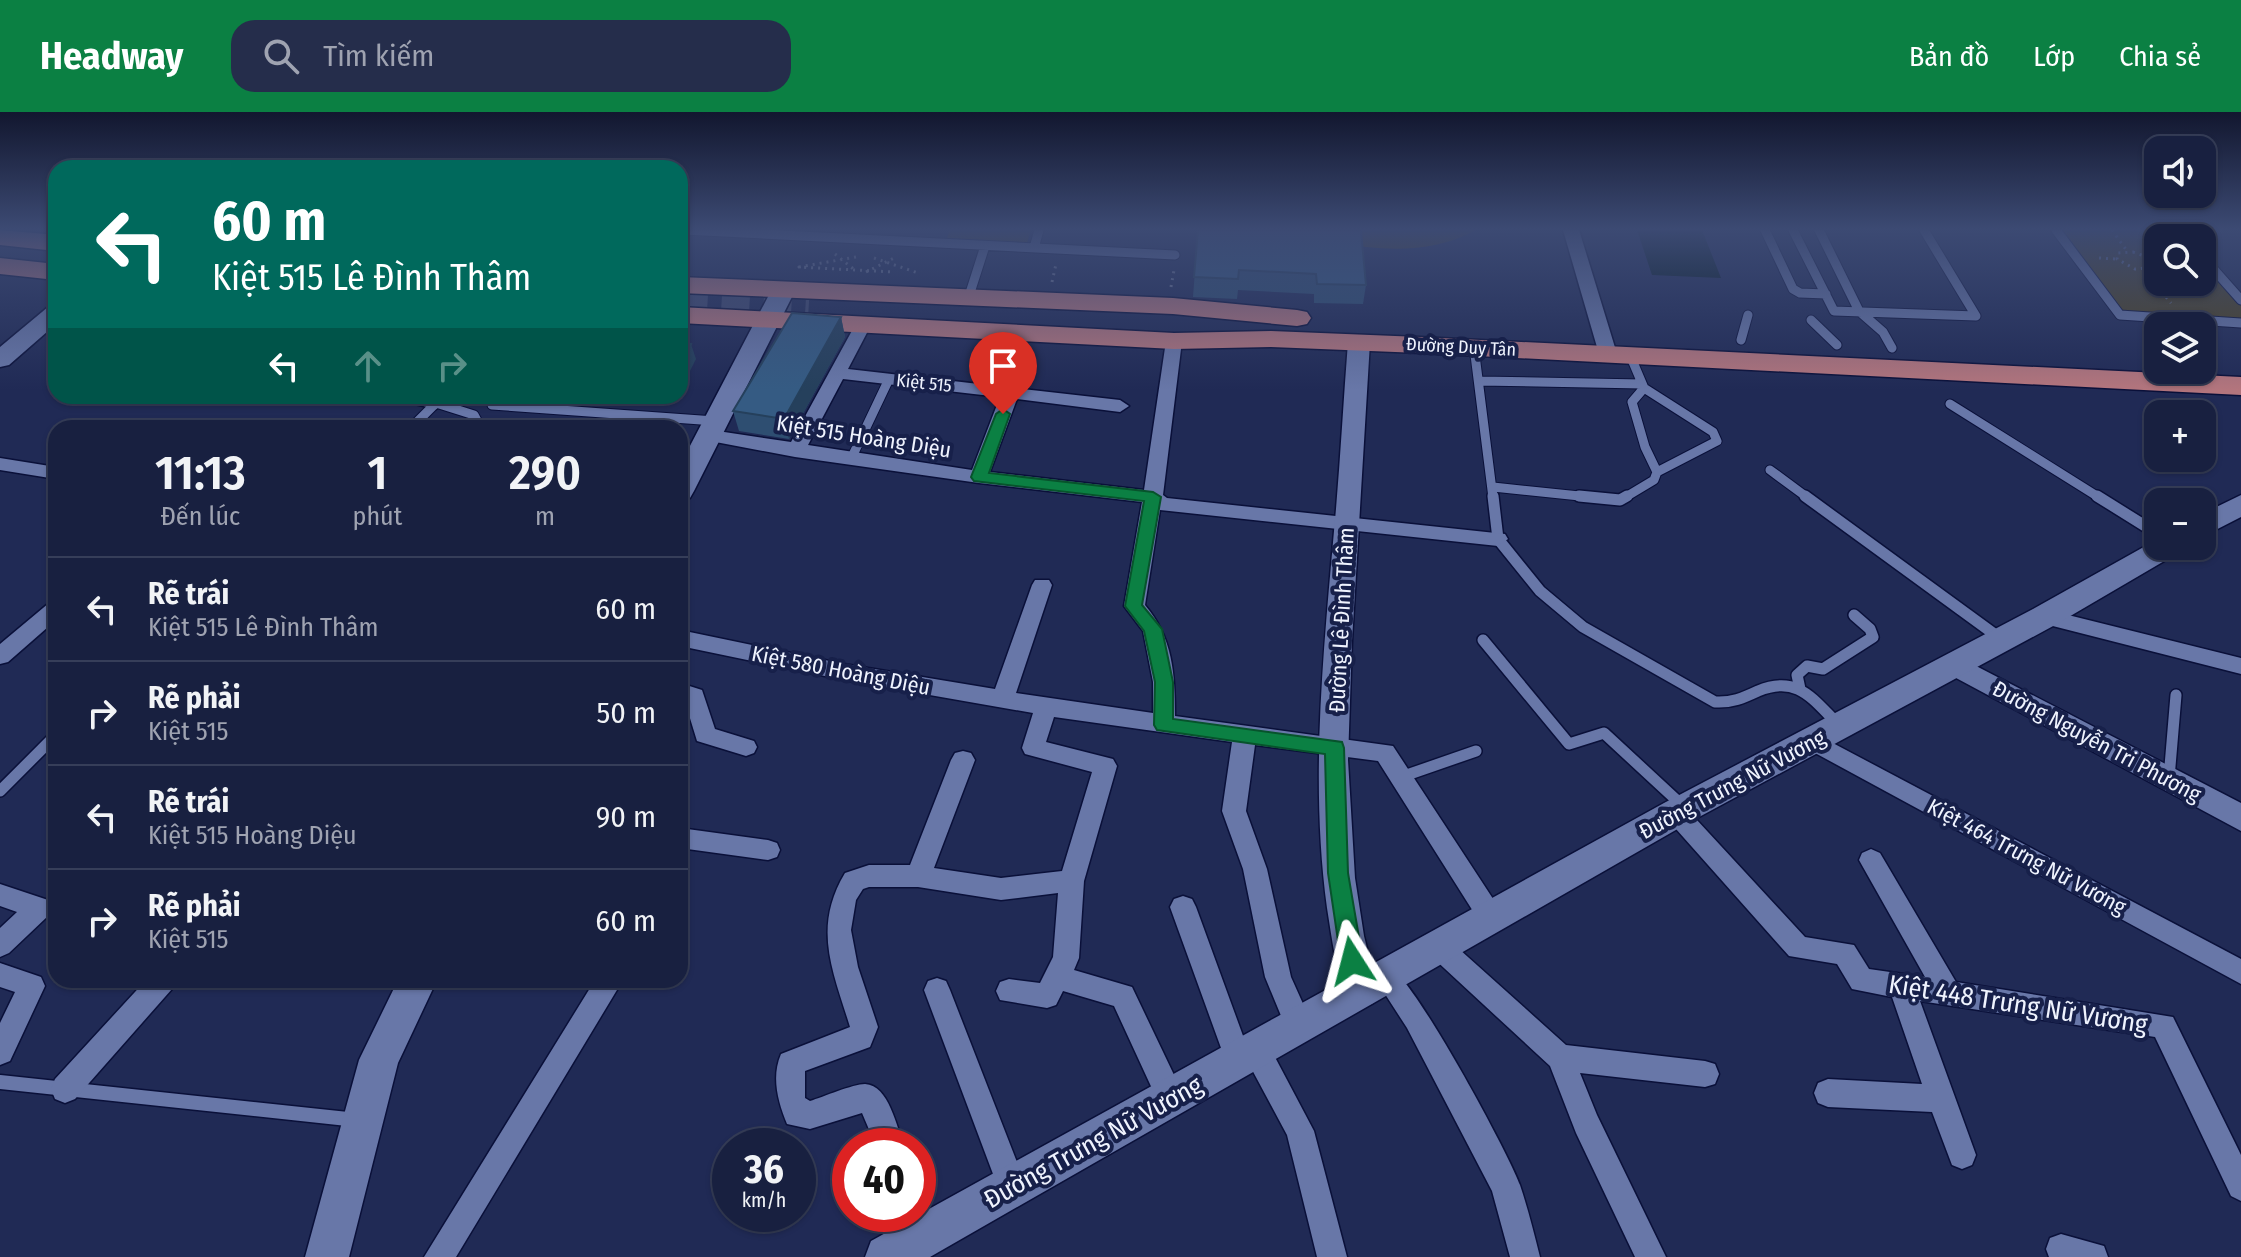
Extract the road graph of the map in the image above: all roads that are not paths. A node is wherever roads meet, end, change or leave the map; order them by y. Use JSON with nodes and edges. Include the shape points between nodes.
{"nodes":[{"id":1,"x":973,"y":283,"type":"edge"},
{"id":2,"x":1590,"y":283,"type":"edge"},
{"id":3,"x":1790,"y":283,"type":"edge"},
{"id":4,"x":1821,"y":283,"type":"edge"},
{"id":5,"x":1845,"y":283,"type":"edge"},
{"id":6,"x":1956,"y":283,"type":"edge"},
{"id":7,"x":2096,"y":283,"type":"edge"},
{"id":8,"x":2226,"y":283,"type":"edge"},
{"id":9,"x":688,"y":285,"type":"edge"},
{"id":10,"x":784,"y":289,"type":"junction"},
{"id":11,"x":1826,"y":294,"type":"junction"},
{"id":12,"x":969,"y":296,"type":"junction"},
{"id":13,"x":2241,"y":300,"type":"edge"},
{"id":14,"x":807,"y":308,"type":"tunnel mouth"},
{"id":15,"x":1859,"y":311,"type":"junction"},
{"id":16,"x":688,"y":316,"type":"edge"},
{"id":17,"x":48,"y":319,"type":"edge"},
{"id":18,"x":1811,"y":320,"type":"dead end"},
{"id":19,"x":770,"y":321,"type":"junction"},
{"id":20,"x":2241,"y":323,"type":"edge"},
{"id":21,"x":862,"y":327,"type":"junction"},
{"id":22,"x":1272,"y":328,"type":"junction"},
{"id":23,"x":1174,"y":341,"type":"junction"},
{"id":24,"x":1359,"y":342,"type":"junction"},
{"id":25,"x":1837,"y":345,"type":"junction"},
{"id":26,"x":1474,"y":347,"type":"junction"},
{"id":27,"x":1613,"y":347,"type":"junction"},
{"id":28,"x":1892,"y":348,"type":"junction"},
{"id":29,"x":0,"y":360,"type":"edge"},
{"id":30,"x":2144,"y":360,"type":"edge"},
{"id":31,"x":2216,"y":364,"type":"edge"},
{"id":32,"x":2241,"y":365,"type":"edge"},
{"id":33,"x":837,"y":373,"type":"junction"},
{"id":34,"x":889,"y":379,"type":"junction"},
{"id":35,"x":1479,"y":381,"type":"junction"},
{"id":36,"x":1643,"y":386,"type":"junction"},
{"id":37,"x":2241,"y":386,"type":"edge"},
{"id":38,"x":1010,"y":393,"type":"junction"},
{"id":39,"x":435,"y":404,"type":"edge"},
{"id":40,"x":439,"y":404,"type":"edge"},
{"id":41,"x":493,"y":404,"type":"edge"},
{"id":42,"x":1950,"y":404,"type":"dead end"},
{"id":43,"x":1120,"y":406,"type":"dead end"},
{"id":44,"x":419,"y":420,"type":"edge"},
{"id":45,"x":477,"y":420,"type":"edge"},
{"id":46,"x":631,"y":420,"type":"edge"},
{"id":47,"x":688,"y":426,"type":"edge"},
{"id":48,"x":714,"y":429,"type":"junction"},
{"id":49,"x":795,"y":451,"type":"junction"},
{"id":50,"x":688,"y":459,"type":"edge"},
{"id":51,"x":851,"y":459,"type":"junction"},
{"id":52,"x":0,"y":464,"type":"edge"},
{"id":53,"x":1770,"y":470,"type":"dead end"},
{"id":54,"x":48,"y":472,"type":"edge"},
{"id":55,"x":1657,"y":472,"type":"junction"},
{"id":56,"x":979,"y":477,"type":"junction"},
{"id":57,"x":1493,"y":487,"type":"junction"},
{"id":58,"x":1153,"y":497,"type":"junction"},
{"id":59,"x":2241,"y":504,"type":"edge"},
{"id":60,"x":2216,"y":519,"type":"edge"},
{"id":61,"x":1347,"y":523,"type":"junction"},
{"id":62,"x":2144,"y":525,"type":"edge"},
{"id":63,"x":1498,"y":539,"type":"junction"},
{"id":64,"x":2144,"y":560,"type":"edge"},
{"id":65,"x":1042,"y":585,"type":"dead end"},
{"id":66,"x":48,"y":615,"type":"edge"},
{"id":67,"x":1854,"y":615,"type":"dead end"},
{"id":68,"x":2044,"y":617,"type":"junction"},
{"id":69,"x":688,"y":640,"type":"edge"},
{"id":70,"x":1483,"y":640,"type":"dead end"},
{"id":71,"x":2001,"y":640,"type":"junction"},
{"id":72,"x":0,"y":656,"type":"edge"},
{"id":73,"x":1953,"y":664,"type":"junction"},
{"id":74,"x":2241,"y":666,"type":"edge"},
{"id":75,"x":1800,"y":689,"type":"junction"},
{"id":76,"x":688,"y":694,"type":"edge"},
{"id":77,"x":2176,"y":695,"type":"dead end"},
{"id":78,"x":1003,"y":698,"type":"junction"},
{"id":79,"x":1046,"y":706,"type":"junction"},
{"id":80,"x":1164,"y":725,"type":"junction"},
{"id":81,"x":1826,"y":733,"type":"junction"},
{"id":82,"x":1245,"y":734,"type":"junction"},
{"id":83,"x":48,"y":743,"type":"edge"},
{"id":84,"x":746,"y":747,"type":"dead end"},
{"id":85,"x":1335,"y":748,"type":"junction"},
{"id":86,"x":1476,"y":751,"type":"dead end"},
{"id":87,"x":963,"y":760,"type":"dead end"},
{"id":88,"x":1401,"y":777,"type":"junction"},
{"id":89,"x":2169,"y":779,"type":"junction"},
{"id":90,"x":0,"y":791,"type":"edge"},
{"id":91,"x":1680,"y":810,"type":"junction"},
{"id":92,"x":2241,"y":818,"type":"edge"},
{"id":93,"x":688,"y":843,"type":"edge"},
{"id":94,"x":768,"y":850,"type":"dead end"},
{"id":95,"x":1871,"y":860,"type":"dead end"},
{"id":96,"x":918,"y":876,"type":"junction"},
{"id":97,"x":1072,"y":881,"type":"junction"},
{"id":98,"x":0,"y":895,"type":"edge"},
{"id":99,"x":1183,"y":907,"type":"dead end"},
{"id":100,"x":1492,"y":919,"type":"junction"},
{"id":101,"x":0,"y":945,"type":"edge"},
{"id":102,"x":1440,"y":948,"type":"junction"},
{"id":103,"x":2241,"y":972,"type":"edge"},
{"id":104,"x":0,"y":975,"type":"edge"},
{"id":105,"x":1057,"y":977,"type":"junction"},
{"id":106,"x":1374,"y":985,"type":"junction"},
{"id":107,"x":1901,"y":986,"type":"junction"},
{"id":108,"x":156,"y":988,"type":"edge"},
{"id":109,"x":408,"y":988,"type":"edge"},
{"id":110,"x":605,"y":988,"type":"edge"},
{"id":111,"x":937,"y":990,"type":"dead end"},
{"id":112,"x":1009,"y":991,"type":"dead end"},
{"id":113,"x":1948,"y":993,"type":"junction"},
{"id":114,"x":1299,"y":1026,"type":"junction"},
{"id":115,"x":0,"y":1052,"type":"edge"},
{"id":116,"x":1248,"y":1056,"type":"junction"},
{"id":117,"x":1560,"y":1057,"type":"junction"},
{"id":118,"x":1705,"y":1074,"type":"dead end"},
{"id":119,"x":0,"y":1082,"type":"edge"},
{"id":120,"x":65,"y":1089,"type":"junction"},
{"id":121,"x":1828,"y":1093,"type":"dead end"},
{"id":122,"x":1171,"y":1098,"type":"junction"},
{"id":123,"x":1942,"y":1099,"type":"junction"},
{"id":124,"x":364,"y":1121,"type":"junction"},
{"id":125,"x":883,"y":1128,"type":"edge"},
{"id":126,"x":1962,"y":1155,"type":"dead end"},
{"id":127,"x":2241,"y":1186,"type":"edge"},
{"id":128,"x":1012,"y":1188,"type":"junction"},
{"id":129,"x":936,"y":1219,"type":"edge"},
{"id":130,"x":913,"y":1232,"type":"edge"},
{"id":131,"x":2061,"y":1249,"type":"dead end"},
{"id":132,"x":327,"y":1257,"type":"edge"},
{"id":133,"x":439,"y":1257,"type":"edge"},
{"id":134,"x":887,"y":1257,"type":"edge"},
{"id":135,"x":1332,"y":1257,"type":"edge"},
{"id":136,"x":1525,"y":1257,"type":"edge"},
{"id":137,"x":1651,"y":1257,"type":"edge"},
{"id":138,"x":2093,"y":1257,"type":"edge"}],
"edges":[{"from":1,"to":12,"type":"lane"},
{"from":2,"to":27,"type":"street"},
{"from":3,"to":11,"type":"lane","via":[[1800,293]]},
{"from":4,"to":11,"type":"lane"},
{"from":5,"to":15,"type":"lane"},
{"from":6,"to":15,"type":"lane","via":[[1976,316]]},
{"from":7,"to":20,"type":"lane","via":[[2120,315]]},
{"from":8,"to":13,"type":"lane"},
{"from":9,"to":10,"type":"main road","name":"Đường Duy Tân"},
{"from":10,"to":12,"type":"main road","name":"Đường Duy Tân"},
{"from":10,"to":19,"type":"main road"},
{"from":11,"to":15,"type":"lane","via":[[1834,311]]},
{"from":12,"to":22,"type":"main road","name":"Đường Duy Tân","via":[[1173,306]]},
{"from":14,"to":22,"type":"main road","via":[[1176,330]]},
{"from":15,"to":28,"type":"lane"},
{"from":16,"to":19,"type":"main road","name":"Đường Duy Tân"},
{"from":17,"to":29,"type":"main road"},
{"from":18,"to":25,"type":"lane"},
{"from":19,"to":21,"type":"main road","name":"Đường Duy Tân"},
{"from":19,"to":48,"type":"main road"},
{"from":21,"to":23,"type":"main road","name":"Đường Duy Tân"},
{"from":21,"to":33,"type":"street"},
{"from":22,"to":23,"type":"main road","name":"Đường Duy Tân"},
{"from":22,"to":24,"type":"main road","name":"Đường Duy Tân"},
{"from":22,"to":27,"type":"main road","name":"Đường Duy Tân"},
{"from":23,"to":58,"type":"street"},
{"from":24,"to":26,"type":"main road","name":"Đường Duy Tân"},
{"from":24,"to":61,"type":"street","name":"Đường Lê Đình Thâm"},
{"from":25,"to":27,"type":"main road","name":"Đường Duy Tân","via":[[1744,328]]},
{"from":25,"to":28,"type":"main road","name":"Đường Duy Tân"},
{"from":26,"to":27,"type":"main road","name":"Đường Duy Tân"},
{"from":26,"to":35,"type":"lane"},
{"from":27,"to":36,"type":"lane"},
{"from":27,"to":37,"type":"main road","name":"Đường Duy Tân"},
{"from":28,"to":30,"type":"main road","name":"Đường Duy Tân"},
{"from":31,"to":32,"type":"main road"},
{"from":33,"to":34,"type":"street","name":"Kiệt 515"},
{"from":33,"to":49,"type":"street"},
{"from":34,"to":38,"type":"street","name":"Kiệt 515"},
{"from":34,"to":51,"type":"lane"},
{"from":35,"to":36,"type":"lane"},
{"from":35,"to":57,"type":"lane"},
{"from":36,"to":55,"type":"lane","via":[[1632,402]]},
{"from":36,"to":55,"type":"lane","via":[[1717,441]]},
{"from":38,"to":43,"type":"street","name":"Kiệt 515"},
{"from":38,"to":56,"type":"street"},
{"from":39,"to":44,"type":"lane"},
{"from":40,"to":45,"type":"lane"},
{"from":41,"to":46,"type":"lane"},
{"from":42,"to":62,"type":"lane"},
{"from":47,"to":48,"type":"lane"},
{"from":48,"to":49,"type":"street","name":"Kiệt 515 Hoàng Diệu"},
{"from":48,"to":50,"type":"main road"},
{"from":49,"to":51,"type":"street","name":"Kiệt 515 Hoàng Diệu"},
{"from":51,"to":56,"type":"street","name":"Kiệt 515 Hoàng Diệu"},
{"from":52,"to":54,"type":"street"},
{"from":53,"to":71,"type":"lane"},
{"from":55,"to":57,"type":"lane","via":[[1654,480],[1620,500]]},
{"from":56,"to":58,"type":"street","name":"Kiệt 515 Hoàng Diệu"},
{"from":57,"to":63,"type":"lane"},
{"from":58,"to":61,"type":"street","name":"Kiệt 515 Hoàng Diệu","via":[[1162,504]]},
{"from":58,"to":80,"type":"street","via":[[1134,606],[1153,629],[1164,682]]},
{"from":59,"to":60,"type":"main road"},
{"from":61,"to":63,"type":"street","name":"Kiệt 515 Hoàng Diệu"},
{"from":61,"to":85,"type":"street","name":"Đường Lê Đình Thâm"},
{"from":63,"to":75,"type":"lane","via":[[1540,591],[1583,627],[1715,702],[1732,703],[1774,684]]},
{"from":64,"to":68,"type":"main road","name":"Đường Trưng Nữ Vương"},
{"from":65,"to":78,"type":"street"},
{"from":66,"to":72,"type":"street"},
{"from":67,"to":75,"type":"lane","via":[[1873,637],[1823,669],[1807,666],[1797,675]]},
{"from":68,"to":71,"type":"main road","name":"Đường Trưng Nữ Vương"},
{"from":68,"to":74,"type":"street"},
{"from":69,"to":78,"type":"street","name":"Kiệt 580 Hoàng Diệu"},
{"from":70,"to":91,"type":"lane","via":[[1569,744],[1604,733]]},
{"from":71,"to":73,"type":"main road","name":"Đường Trưng Nữ Vương"},
{"from":73,"to":81,"type":"main road","name":"Đường Trưng Nữ Vương"},
{"from":73,"to":89,"type":"street","name":"Đường Nguyễn Tri Phương"},
{"from":75,"to":81,"type":"lane"},
{"from":76,"to":84,"type":"street","via":[[694,696],[705,735]]},
{"from":77,"to":89,"type":"lane"},
{"from":78,"to":79,"type":"street","name":"Kiệt 580 Hoàng Diệu"},
{"from":79,"to":80,"type":"street","name":"Kiệt 580 Hoàng Diệu"},
{"from":79,"to":97,"type":"street","via":[[1033,748],[1105,766]]},
{"from":80,"to":82,"type":"street","name":"Kiệt 580 Hoàng Diệu"},
{"from":81,"to":91,"type":"main road","name":"Đường Trưng Nữ Vương"},
{"from":81,"to":103,"type":"street","name":"Kiệt 464 Trưng Nữ Vương"},
{"from":82,"to":85,"type":"street","name":"Kiệt 580 Hoàng Diệu"},
{"from":82,"to":114,"type":"street","via":[[1234,811],[1255,869],[1278,977]]},
{"from":83,"to":90,"type":"lane"},
{"from":85,"to":88,"type":"street","name":"Kiệt 580 Hoàng Diệu","via":[[1385,753]]},
{"from":85,"to":106,"type":"street","name":"Đường Lê Đình Thâm","via":[[1338,873],[1352,961]]},
{"from":86,"to":88,"type":"lane"},
{"from":87,"to":96,"type":"street"},
{"from":88,"to":100,"type":"street"},
{"from":89,"to":92,"type":"street","name":"Đường Nguyễn Tri Phương"},
{"from":91,"to":100,"type":"main road","name":"Đường Trưng Nữ Vương"},
{"from":91,"to":107,"type":"street","name":"Kiệt 448 Trưng Nữ Vương","via":[[1798,948],[1845,953],[1861,980]]},
{"from":93,"to":94,"type":"street"},
{"from":95,"to":113,"type":"street"},
{"from":96,"to":97,"type":"street","via":[[1001,889]]},
{"from":96,"to":125,"type":"street","via":[[854,881],[844,898],[838,930],[864,1027],[860,1038],[791,1063],[791,1098],[797,1114],[865,1098],[874,1105]]},
{"from":97,"to":105,"type":"street","via":[[1066,958]]},
{"from":98,"to":101,"type":"street","via":[[39,908]]},
{"from":99,"to":116,"type":"street"},
{"from":100,"to":102,"type":"main road","name":"Đường Trưng Nữ Vương"},
{"from":102,"to":106,"type":"main road","name":"Đường Trưng Nữ Vương"},
{"from":102,"to":117,"type":"street"},
{"from":104,"to":115,"type":"street","via":[[32,986]]},
{"from":105,"to":112,"type":"street","via":[[1047,996]]},
{"from":105,"to":122,"type":"street","via":[[1123,996]]},
{"from":106,"to":114,"type":"main road","name":"Đường Trưng Nữ Vương"},
{"from":106,"to":136,"type":"street","via":[[1417,1019],[1506,1187]]},
{"from":107,"to":113,"type":"street","name":"Kiệt 448 Trưng Nữ Vương"},
{"from":107,"to":123,"type":"street"},
{"from":108,"to":120,"type":"street"},
{"from":109,"to":124,"type":"main road","via":[[379,1060]]},
{"from":110,"to":133,"type":"street"},
{"from":111,"to":128,"type":"street"},
{"from":113,"to":127,"type":"street","name":"Kiệt 448 Trưng Nữ Vương","via":[[2163,1026]]},
{"from":114,"to":116,"type":"main road","name":"Đường Trưng Nữ Vương"},
{"from":116,"to":122,"type":"main road","name":"Đường Trưng Nữ Vương"},
{"from":116,"to":135,"type":"street","via":[[1300,1131]]},
{"from":117,"to":118,"type":"street"},
{"from":117,"to":137,"type":"street"},
{"from":119,"to":120,"type":"lane"},
{"from":120,"to":124,"type":"lane"},
{"from":121,"to":123,"type":"street"},
{"from":122,"to":128,"type":"main road","name":"Đường Trưng Nữ Vương"},
{"from":123,"to":126,"type":"street"},
{"from":124,"to":132,"type":"main road"},
{"from":128,"to":129,"type":"main road","name":"Đường Trưng Nữ Vương"},
{"from":130,"to":134,"type":"main road","name":"Đường Trưng Nữ Vương"},
{"from":131,"to":138,"type":"street"}]}
